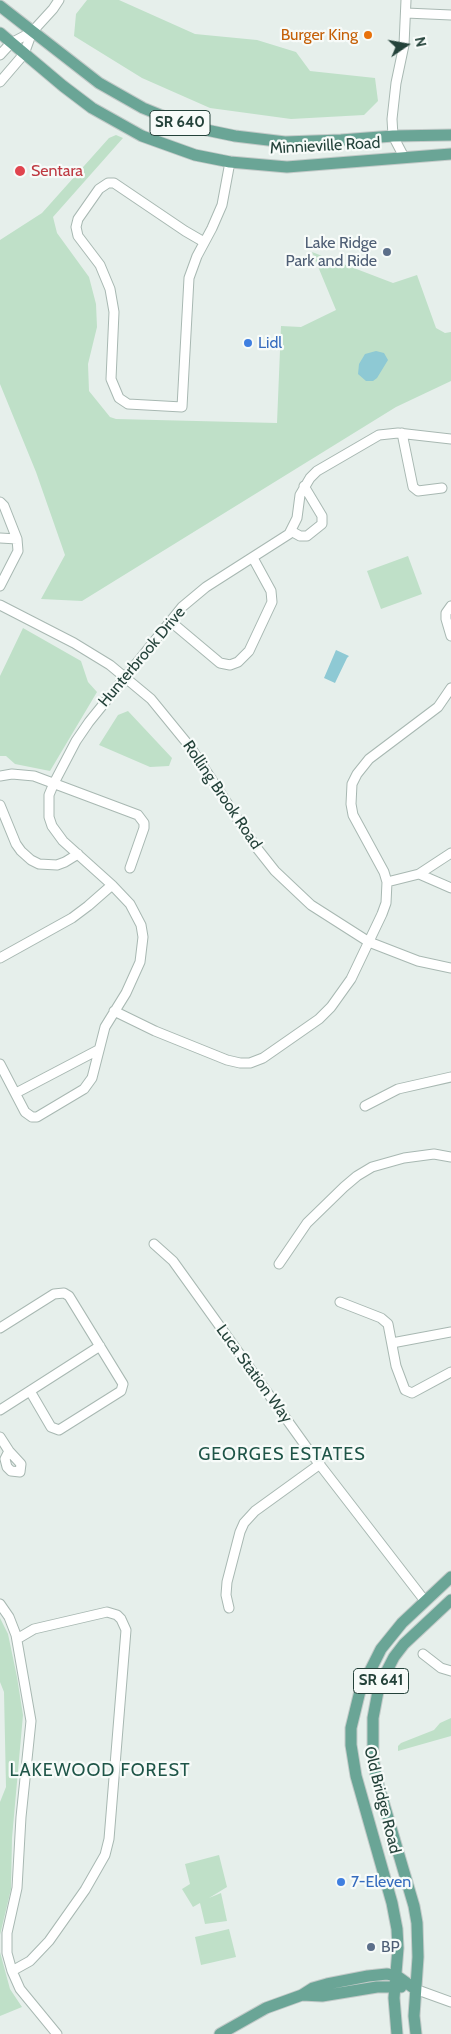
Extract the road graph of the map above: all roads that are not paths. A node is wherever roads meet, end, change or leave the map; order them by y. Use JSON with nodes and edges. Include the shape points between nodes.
{"nodes":[{"id":1,"x":59,"y":0,"type":"edge"},
{"id":2,"x":406,"y":0,"type":"edge"},
{"id":3,"x":0,"y":6,"type":"edge"},
{"id":4,"x":406,"y":13,"type":"junction"},
{"id":5,"x":451,"y":15,"type":"edge"},
{"id":6,"x":32,"y":32,"type":"junction"},
{"id":7,"x":0,"y":33,"type":"edge"},
{"id":8,"x":11,"y":42,"type":"junction"},
{"id":9,"x":24,"y":54,"type":"junction"},
{"id":10,"x":0,"y":55,"type":"edge"},
{"id":11,"x":0,"y":82,"type":"edge"},
{"id":12,"x":451,"y":135,"type":"edge"},
{"id":13,"x":394,"y":136,"type":"junction"},
{"id":14,"x":451,"y":154,"type":"edge"},
{"id":15,"x":404,"y":157,"type":"junction"},
{"id":16,"x":230,"y":162,"type":"junction"},
{"id":17,"x":204,"y":242,"type":"junction"},
{"id":18,"x":402,"y":433,"type":"junction"},
{"id":19,"x":451,"y":439,"type":"edge"},
{"id":20,"x":304,"y":486,"type":"junction"},
{"id":21,"x":442,"y":488,"type":"dead end"},
{"id":22,"x":0,"y":502,"type":"edge"},
{"id":23,"x":291,"y":531,"type":"junction"},
{"id":24,"x":0,"y":538,"type":"edge"},
{"id":25,"x":17,"y":539,"type":"junction"},
{"id":26,"x":253,"y":558,"type":"junction"},
{"id":27,"x":0,"y":586,"type":"edge"},
{"id":28,"x":0,"y":606,"type":"edge"},
{"id":29,"x":451,"y":606,"type":"edge"},
{"id":30,"x":170,"y":621,"type":"junction"},
{"id":31,"x":451,"y":636,"type":"edge"},
{"id":32,"x":126,"y":677,"type":"junction"},
{"id":33,"x":449,"y":696,"type":"edge"},
{"id":34,"x":0,"y":776,"type":"edge"},
{"id":35,"x":54,"y":783,"type":"junction"},
{"id":36,"x":0,"y":805,"type":"edge"},
{"id":37,"x":451,"y":853,"type":"edge"},
{"id":38,"x":78,"y":854,"type":"junction"},
{"id":39,"x":130,"y":868,"type":"dead end"},
{"id":40,"x":419,"y":874,"type":"junction"},
{"id":41,"x":387,"y":882,"type":"junction"},
{"id":42,"x":112,"y":885,"type":"junction"},
{"id":43,"x":451,"y":888,"type":"edge"},
{"id":44,"x":369,"y":942,"type":"junction"},
{"id":45,"x":0,"y":958,"type":"edge"},
{"id":46,"x":451,"y":968,"type":"edge"},
{"id":47,"x":114,"y":1011,"type":"junction"},
{"id":48,"x":98,"y":1050,"type":"junction"},
{"id":49,"x":0,"y":1064,"type":"edge"},
{"id":50,"x":451,"y":1077,"type":"edge"},
{"id":51,"x":16,"y":1093,"type":"junction"},
{"id":52,"x":365,"y":1106,"type":"dead end"},
{"id":53,"x":451,"y":1157,"type":"edge"},
{"id":54,"x":154,"y":1244,"type":"dead end"},
{"id":55,"x":279,"y":1264,"type":"dead end"},
{"id":56,"x":340,"y":1302,"type":"dead end"},
{"id":57,"x":0,"y":1328,"type":"edge"},
{"id":58,"x":451,"y":1332,"type":"edge"},
{"id":59,"x":392,"y":1343,"type":"junction"},
{"id":60,"x":100,"y":1346,"type":"junction"},
{"id":61,"x":451,"y":1372,"type":"edge"},
{"id":62,"x":30,"y":1390,"type":"junction"},
{"id":63,"x":0,"y":1410,"type":"edge"},
{"id":64,"x":0,"y":1437,"type":"edge"},
{"id":65,"x":8,"y":1451,"type":"dead end"},
{"id":66,"x":320,"y":1464,"type":"junction"},
{"id":67,"x":451,"y":1577,"type":"edge"},
{"id":68,"x":451,"y":1600,"type":"edge"},
{"id":69,"x":425,"y":1601,"type":"junction"},
{"id":70,"x":0,"y":1604,"type":"edge"},
{"id":71,"x":230,"y":1608,"type":"dead end"},
{"id":72,"x":17,"y":1639,"type":"junction"},
{"id":73,"x":423,"y":1654,"type":"dead end"},
{"id":74,"x":451,"y":1671,"type":"edge"},
{"id":75,"x":379,"y":1788,"type":"junction"},
{"id":76,"x":360,"y":1792,"type":"junction"},
{"id":77,"x":12,"y":1971,"type":"junction"},
{"id":78,"x":396,"y":1981,"type":"junction"},
{"id":79,"x":415,"y":1989,"type":"junction"},
{"id":80,"x":451,"y":2002,"type":"edge"},
{"id":81,"x":58,"y":2034,"type":"edge"},
{"id":82,"x":220,"y":2034,"type":"edge"},
{"id":83,"x":397,"y":2034,"type":"edge"},
{"id":84,"x":416,"y":2034,"type":"edge"}],
"edges":[{"from":1,"to":6,"type":"street"},
{"from":2,"to":4,"type":"street"},
{"from":3,"to":6,"type":"main road","name":"Minnieville Road","number":"SR 640"},
{"from":4,"to":5,"type":"street"},
{"from":4,"to":13,"type":"street","via":[[403,52],[393,101]]},
{"from":6,"to":8,"type":"street"},
{"from":6,"to":9,"type":"street"},
{"from":6,"to":13,"type":"main road","name":"Minnieville Road","number":"SR 640","via":[[98,84],[187,126],[285,142]]},
{"from":7,"to":8,"type":"main road","name":"Minnieville Road","number":"SR 640"},
{"from":8,"to":9,"type":"main road","name":"Minnieville Road","number":"SR 640"},
{"from":8,"to":10,"type":"street"},
{"from":9,"to":11,"type":"street"},
{"from":9,"to":16,"type":"main road","name":"Minnieville Road","number":"SR 640","via":[[76,97],[117,123],[177,150]]},
{"from":12,"to":13,"type":"main road","name":"Minnieville Road","number":"SR 640"},
{"from":13,"to":15,"type":"street"},
{"from":14,"to":15,"type":"main road","name":"Minnieville Road","number":"SR 640"},
{"from":15,"to":16,"type":"main road","name":"Minnieville Road","number":"SR 640","via":[[287,167]]},
{"from":16,"to":17,"type":"street","via":[[222,205]]},
{"from":17,"to":17,"type":"street","via":[[114,183],[99,189],[78,218],[78,236],[100,265],[110,289],[114,312],[112,379],[119,398],[128,404],[182,407],[189,278]]},
{"from":18,"to":19,"type":"street"},
{"from":18,"to":20,"type":"street","via":[[372,438],[317,471]]},
{"from":18,"to":21,"type":"street","via":[[413,487],[418,491]]},
{"from":20,"to":23,"type":"street"},
{"from":20,"to":23,"type":"street","via":[[322,516],[322,524],[307,536]]},
{"from":22,"to":25,"type":"street"},
{"from":23,"to":26,"type":"street","name":"Hunterbrook Drive"},
{"from":24,"to":25,"type":"street"},
{"from":25,"to":27,"type":"street","via":[[18,551]]},
{"from":26,"to":30,"type":"street","name":"Hunterbrook Drive","via":[[197,594]]},
{"from":26,"to":30,"type":"street","via":[[271,591],[272,602],[244,657],[230,665],[220,663]]},
{"from":28,"to":32,"type":"street","name":"Rolling Brook Road","via":[[74,643]]},
{"from":29,"to":31,"type":"street","via":[[446,613]]},
{"from":30,"to":32,"type":"street","name":"Hunterbrook Drive"},
{"from":32,"to":35,"type":"street","name":"Hunterbrook Drive","via":[[76,741]]},
{"from":32,"to":44,"type":"street","name":"Rolling Brook Road","via":[[170,721],[275,871],[311,904]]},
{"from":33,"to":41,"type":"street","via":[[369,759],[352,784],[353,815],[379,860]]},
{"from":34,"to":35,"type":"street","via":[[23,774]]},
{"from":35,"to":38,"type":"street","name":"Hunterbrook Drive","via":[[48,807],[52,826]]},
{"from":35,"to":39,"type":"street","via":[[142,818],[144,831]]},
{"from":36,"to":38,"type":"street","via":[[16,844],[31,860],[39,864],[57,864]]},
{"from":37,"to":40,"type":"street"},
{"from":38,"to":42,"type":"street"},
{"from":40,"to":41,"type":"street"},
{"from":40,"to":43,"type":"street"},
{"from":41,"to":44,"type":"street","via":[[386,903]]},
{"from":42,"to":45,"type":"street","via":[[72,918]]},
{"from":42,"to":47,"type":"street","via":[[130,904],[141,925],[143,937],[134,978]]},
{"from":44,"to":46,"type":"street","name":"Rolling Brook Road","via":[[418,961]]},
{"from":44,"to":47,"type":"street","via":[[331,1007],[271,1053],[250,1063],[227,1060]]},
{"from":47,"to":48,"type":"street","via":[[105,1026]]},
{"from":48,"to":51,"type":"street"},
{"from":48,"to":51,"type":"street","via":[[92,1078],[84,1089],[37,1117],[25,1112]]},
{"from":49,"to":51,"type":"street"},
{"from":50,"to":52,"type":"street","via":[[398,1089]]},
{"from":53,"to":55,"type":"street","via":[[422,1155],[372,1167],[344,1187],[307,1223]]},
{"from":54,"to":66,"type":"street","name":"Luca Station Way","via":[[174,1261]]},
{"from":56,"to":59,"type":"street","via":[[384,1319]]},
{"from":57,"to":60,"type":"street","via":[[54,1294],[64,1293]]},
{"from":58,"to":59,"type":"street"},
{"from":59,"to":61,"type":"street","via":[[402,1387],[408,1392]]},
{"from":60,"to":62,"type":"street"},
{"from":60,"to":62,"type":"street","via":[[122,1381],[122,1388],[63,1429],[51,1427]]},
{"from":62,"to":63,"type":"street"},
{"from":64,"to":65,"type":"street"},
{"from":66,"to":69,"type":"street","name":"Luca Station Way"},
{"from":66,"to":71,"type":"street","via":[[255,1511],[244,1523],[227,1582]]},
{"from":67,"to":69,"type":"main road","name":"Old Bridge Road","number":"SR 641"},
{"from":68,"to":75,"type":"main road","name":"Old Bridge Road","number":"SR 641","via":[[404,1644],[379,1686],[372,1737]]},
{"from":69,"to":76,"type":"main road","name":"Old Bridge Road","number":"SR 641","via":[[388,1639],[360,1691],[352,1718],[351,1745]]},
{"from":70,"to":72,"type":"street"},
{"from":72,"to":77,"type":"street","via":[[31,1724],[17,1888],[7,1938]]},
{"from":72,"to":77,"type":"street","via":[[34,1629],[107,1612],[117,1615],[126,1630],[105,1855],[85,1890],[37,1956]]},
{"from":73,"to":74,"type":"street","via":[[441,1668]]},
{"from":75,"to":76,"type":"main road"},
{"from":75,"to":79,"type":"main road","name":"Old Bridge Road","number":"SR 641","via":[[414,1906],[418,1940]]},
{"from":76,"to":78,"type":"main road","name":"Old Bridge Road","number":"SR 641","via":[[392,1903],[398,1948]]},
{"from":77,"to":81,"type":"street","via":[[23,1993]]},
{"from":78,"to":79,"type":"main road"},
{"from":78,"to":82,"type":"main road","via":[[322,1996],[302,1995],[266,2008]]},
{"from":78,"to":83,"type":"main road","name":"Old Bridge Road","number":"SR 641","via":[[394,2015]]},
{"from":79,"to":80,"type":"street"},
{"from":79,"to":84,"type":"main road","name":"Old Bridge Road","number":"SR 641"}]}
